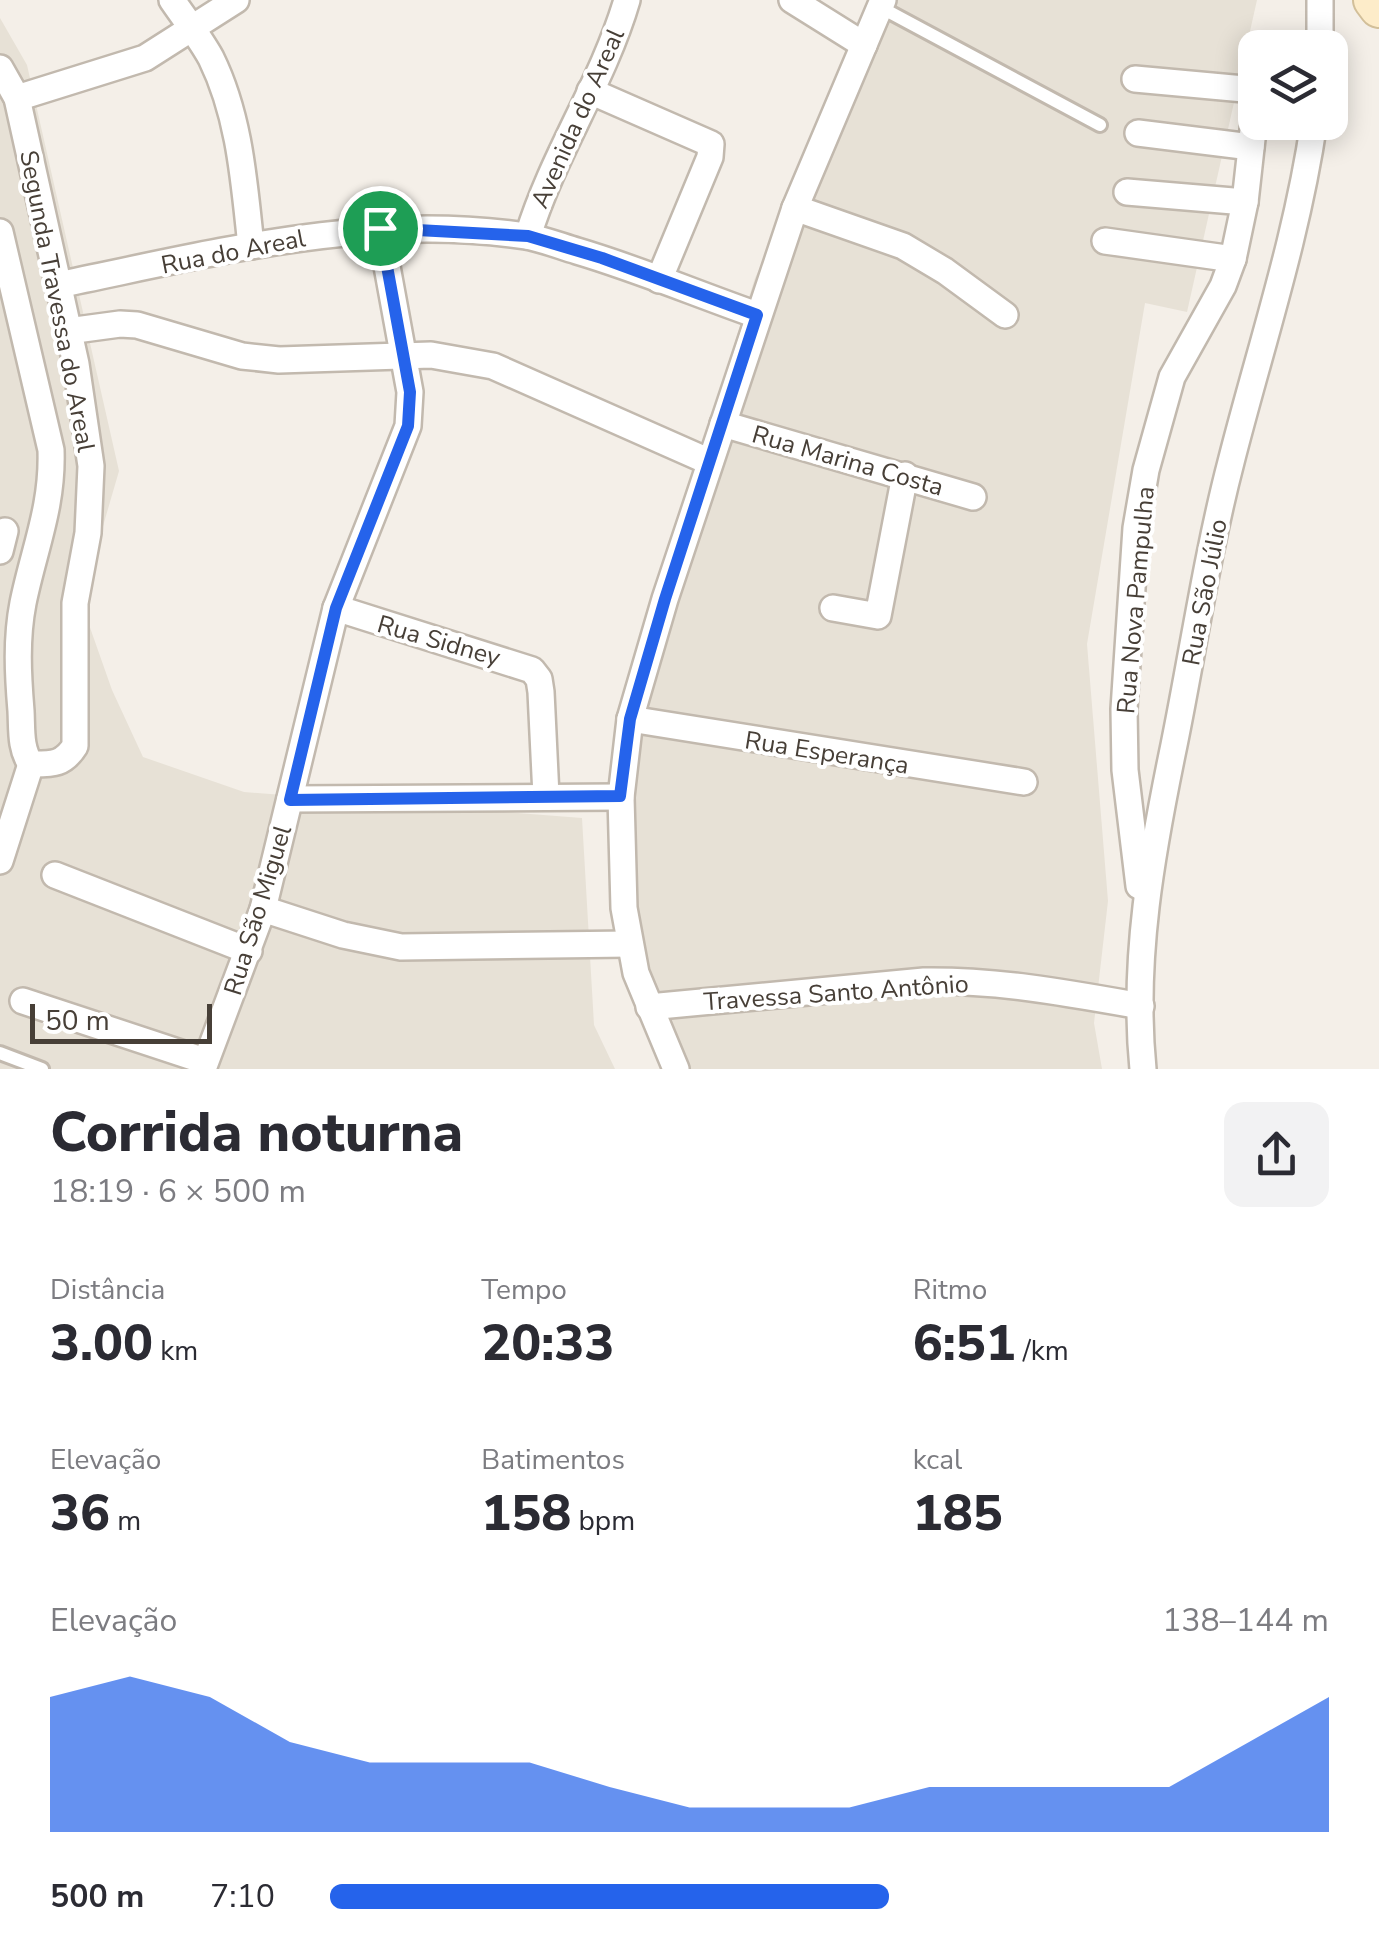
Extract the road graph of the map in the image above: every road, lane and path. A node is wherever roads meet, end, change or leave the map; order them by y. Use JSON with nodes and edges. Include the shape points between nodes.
{"nodes":[{"id":1,"x":172,"y":0,"type":"edge"},
{"id":2,"x":236,"y":0,"type":"edge"},
{"id":3,"x":627,"y":0,"type":"edge"},
{"id":4,"x":792,"y":0,"type":"edge"},
{"id":5,"x":1320,"y":0,"type":"edge"},
{"id":6,"x":1373,"y":0,"type":"edge"},
{"id":7,"x":881,"y":3,"type":"edge"},
{"id":8,"x":1379,"y":8,"type":"edge"},
{"id":9,"x":192,"y":29,"type":"junction"},
{"id":10,"x":1320,"y":30,"type":"edge"},
{"id":11,"x":864,"y":45,"type":"junction"},
{"id":12,"x":0,"y":68,"type":"edge"},
{"id":13,"x":1134,"y":80,"type":"dead end"},
{"id":14,"x":1238,"y":89,"type":"edge"},
{"id":15,"x":590,"y":91,"type":"junction"},
{"id":16,"x":17,"y":98,"type":"junction"},
{"id":17,"x":1100,"y":125,"type":"dead end"},
{"id":18,"x":1138,"y":132,"type":"dead end"},
{"id":19,"x":1252,"y":140,"type":"edge"},
{"id":20,"x":1311,"y":140,"type":"edge"},
{"id":21,"x":1251,"y":147,"type":"junction"},
{"id":22,"x":1128,"y":192,"type":"dead end"},
{"id":23,"x":1244,"y":202,"type":"junction"},
{"id":24,"x":794,"y":208,"type":"junction"},
{"id":25,"x":380,"y":228,"type":"junction"},
{"id":26,"x":0,"y":232,"type":"edge"},
{"id":27,"x":528,"y":236,"type":"junction"},
{"id":28,"x":1105,"y":241,"type":"dead end"},
{"id":29,"x":251,"y":246,"type":"junction"},
{"id":30,"x":1233,"y":260,"type":"junction"},
{"id":31,"x":660,"y":280,"type":"junction"},
{"id":32,"x":57,"y":285,"type":"junction"},
{"id":33,"x":1004,"y":314,"type":"dead end"},
{"id":34,"x":757,"y":315,"type":"junction"},
{"id":35,"x":68,"y":331,"type":"junction"},
{"id":36,"x":402,"y":354,"type":"junction"},
{"id":37,"x":723,"y":424,"type":"junction"},
{"id":38,"x":710,"y":462,"type":"junction"},
{"id":39,"x":905,"y":475,"type":"junction"},
{"id":40,"x":973,"y":496,"type":"dead end"},
{"id":41,"x":336,"y":608,"type":"junction"},
{"id":42,"x":833,"y":608,"type":"dead end"},
{"id":43,"x":630,"y":719,"type":"junction"},
{"id":44,"x":30,"y":764,"type":"junction"},
{"id":45,"x":1024,"y":782,"type":"dead end"},
{"id":46,"x":546,"y":796,"type":"junction"},
{"id":47,"x":620,"y":796,"type":"junction"},
{"id":48,"x":290,"y":800,"type":"junction"},
{"id":49,"x":0,"y":860,"type":"edge"},
{"id":50,"x":55,"y":875,"type":"dead end"},
{"id":51,"x":263,"y":909,"type":"junction"},
{"id":52,"x":1144,"y":926,"type":"junction"},
{"id":53,"x":630,"y":944,"type":"junction"},
{"id":54,"x":249,"y":951,"type":"junction"},
{"id":55,"x":23,"y":1001,"type":"dead end"},
{"id":56,"x":649,"y":1006,"type":"junction"},
{"id":57,"x":1140,"y":1006,"type":"junction"},
{"id":58,"x":0,"y":1053,"type":"edge"},
{"id":59,"x":204,"y":1065,"type":"edge"},
{"id":60,"x":42,"y":1069,"type":"edge"},
{"id":61,"x":676,"y":1069,"type":"edge"},
{"id":62,"x":1144,"y":1069,"type":"edge"}],
"edges":[{"from":1,"to":9,"type":"street"},
{"from":2,"to":9,"type":"street"},
{"from":3,"to":15,"type":"street","name":"Avenida do Areal"},
{"from":4,"to":11,"type":"street"},
{"from":5,"to":10,"type":"street"},
{"from":6,"to":8,"type":"main road"},
{"from":7,"to":11,"type":"street"},
{"from":7,"to":17,"type":"lane"},
{"from":9,"to":16,"type":"street","via":[[145,58]]},
{"from":9,"to":29,"type":"street","via":[[222,84],[235,127]]},
{"from":11,"to":24,"type":"street"},
{"from":12,"to":16,"type":"street"},
{"from":13,"to":14,"type":"street"},
{"from":15,"to":27,"type":"street","name":"Avenida do Areal"},
{"from":15,"to":31,"type":"street","via":[[712,144]]},
{"from":16,"to":32,"type":"street","name":"Segunda Travessa do Areal"},
{"from":18,"to":21,"type":"street"},
{"from":19,"to":21,"type":"street","name":"Rua Nova Pampulha"},
{"from":20,"to":52,"type":"street","name":"Rua São Júlio","via":[[1284,275],[1230,464]]},
{"from":21,"to":23,"type":"street","name":"Rua Nova Pampulha"},
{"from":22,"to":23,"type":"street"},
{"from":23,"to":30,"type":"street","name":"Rua Nova Pampulha"},
{"from":24,"to":33,"type":"street","via":[[903,246]]},
{"from":24,"to":34,"type":"street"},
{"from":25,"to":27,"type":"street","name":"Rua do Areal"},
{"from":25,"to":29,"type":"street","name":"Rua do Areal"},
{"from":25,"to":36,"type":"street","name":"Rua São Miguel"},
{"from":26,"to":44,"type":"street","name":"Segunda Travessa do Areal","via":[[51,450],[46,520],[18,632],[23,748]]},
{"from":27,"to":31,"type":"street","name":"Rua do Areal"},
{"from":28,"to":30,"type":"street"},
{"from":29,"to":32,"type":"street","name":"Rua do Areal"},
{"from":30,"to":52,"type":"street","name":"Rua Nova Pampulha","via":[[1172,377],[1136,528],[1125,770]]},
{"from":31,"to":34,"type":"street","name":"Rua do Areal"},
{"from":32,"to":35,"type":"street","name":"Segunda Travessa do Areal"},
{"from":34,"to":37,"type":"street"},
{"from":35,"to":36,"type":"street","via":[[137,325],[242,356],[280,360]]},
{"from":35,"to":44,"type":"street","name":"Segunda Travessa do Areal","via":[[91,478],[75,603],[75,746],[56,764]]},
{"from":36,"to":38,"type":"street","via":[[492,366]]},
{"from":36,"to":41,"type":"street","name":"Rua São Miguel","via":[[408,426]]},
{"from":37,"to":38,"type":"street"},
{"from":37,"to":39,"type":"street","name":"Rua Marina Costa"},
{"from":38,"to":43,"type":"street"},
{"from":39,"to":40,"type":"street","name":"Rua Marina Costa"},
{"from":39,"to":42,"type":"street","via":[[878,616]]},
{"from":41,"to":46,"type":"street","name":"Rua Sidney","via":[[532,670],[541,692]]},
{"from":41,"to":48,"type":"street","name":"Rua São Miguel"},
{"from":43,"to":45,"type":"street","name":"Rua Esperança"},
{"from":43,"to":47,"type":"street"},
{"from":44,"to":49,"type":"street"},
{"from":46,"to":47,"type":"street"},
{"from":46,"to":48,"type":"street"},
{"from":47,"to":53,"type":"street"},
{"from":48,"to":51,"type":"street","name":"Rua São Miguel"},
{"from":50,"to":54,"type":"street"},
{"from":51,"to":53,"type":"street","via":[[401,947]]},
{"from":51,"to":54,"type":"street","name":"Rua São Miguel"},
{"from":52,"to":57,"type":"street","name":"Rua São Júlio"},
{"from":53,"to":56,"type":"street"},
{"from":54,"to":59,"type":"street","name":"Rua São Miguel"},
{"from":55,"to":59,"type":"street"},
{"from":56,"to":57,"type":"street","name":"Travessa Santo Antônio","via":[[924,980],[1022,986]]},
{"from":56,"to":61,"type":"street"},
{"from":57,"to":62,"type":"street","name":"Rua São Júlio"},
{"from":58,"to":60,"type":"lane"}]}
